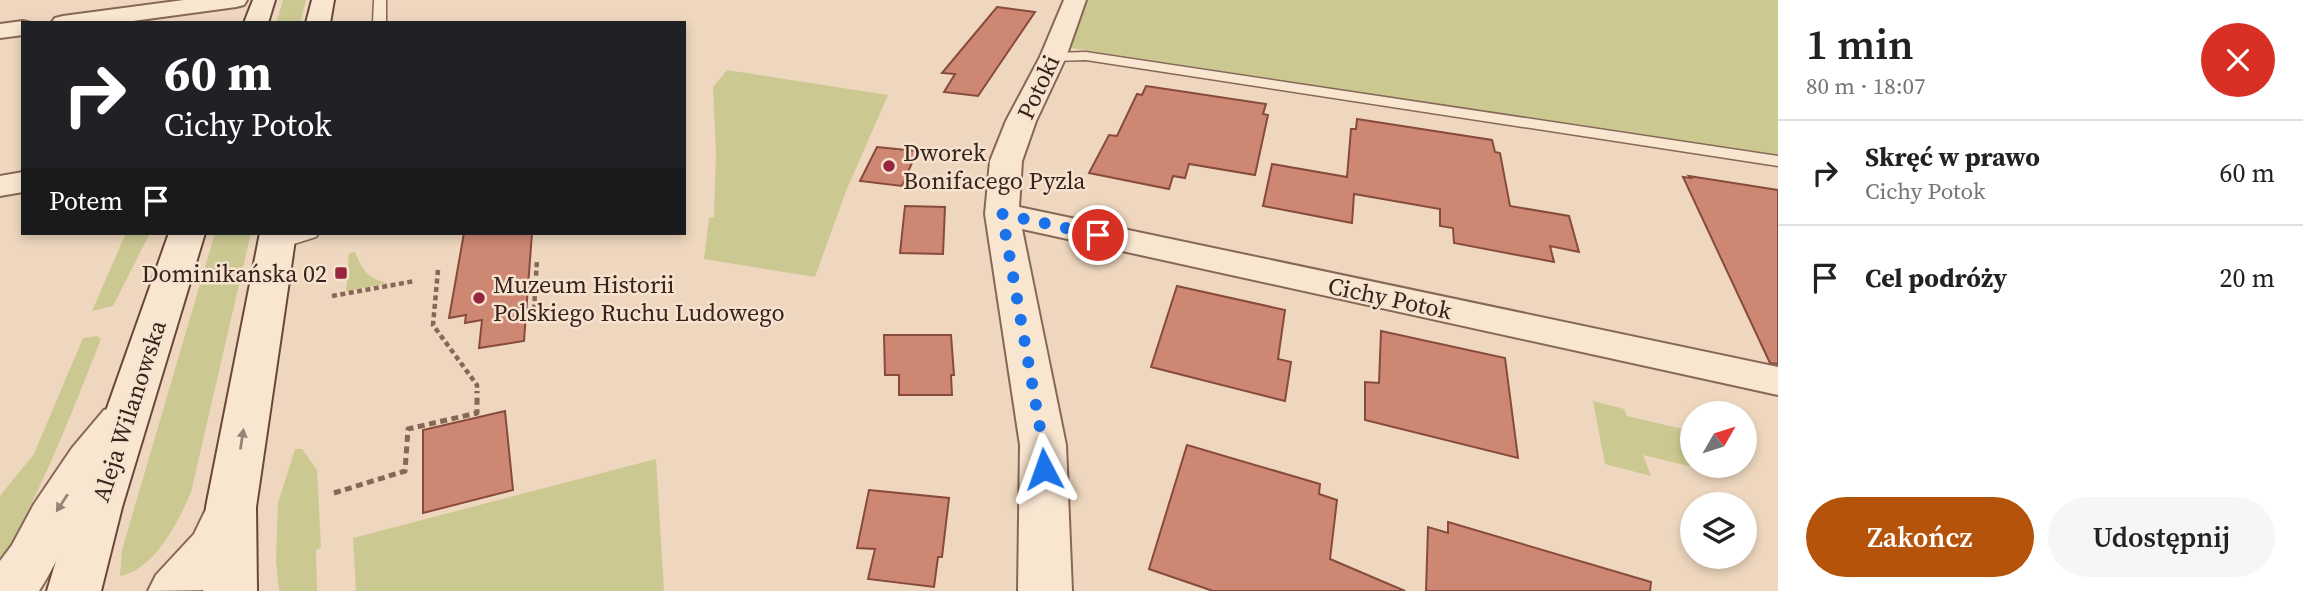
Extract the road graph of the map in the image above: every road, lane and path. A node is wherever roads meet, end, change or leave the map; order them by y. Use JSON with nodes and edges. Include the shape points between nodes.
{"nodes":[{"id":1,"x":236,"y":0,"type":"edge"},
{"id":2,"x":264,"y":0,"type":"edge"},
{"id":3,"x":323,"y":0,"type":"edge"},
{"id":4,"x":380,"y":0,"type":"edge"},
{"id":5,"x":1075,"y":0,"type":"edge"},
{"id":6,"x":78,"y":21,"type":"edge"},
{"id":7,"x":258,"y":21,"type":"edge"},
{"id":8,"x":318,"y":21,"type":"edge"},
{"id":9,"x":379,"y":21,"type":"edge"},
{"id":10,"x":21,"y":28,"type":"edge"},
{"id":11,"x":0,"y":31,"type":"edge"},
{"id":12,"x":1053,"y":57,"type":"junction"},
{"id":13,"x":1778,"y":161,"type":"edge"},
{"id":14,"x":21,"y":182,"type":"edge"},
{"id":15,"x":0,"y":186,"type":"edge"},
{"id":16,"x":1002,"y":214,"type":"junction"},
{"id":17,"x":186,"y":235,"type":"edge"},
{"id":18,"x":287,"y":237,"type":"edge"},
{"id":19,"x":537,"y":260,"type":"dead end"},
{"id":20,"x":438,"y":270,"type":"dead end"},
{"id":21,"x":415,"y":281,"type":"dead end"},
{"id":22,"x":331,"y":296,"type":"dead end"},
{"id":23,"x":526,"y":310,"type":"dead end"},
{"id":24,"x":1778,"y":381,"type":"edge"},
{"id":25,"x":130,"y":408,"type":"junction"},
{"id":26,"x":334,"y":493,"type":"dead end"},
{"id":27,"x":231,"y":507,"type":"junction"},
{"id":28,"x":9,"y":591,"type":"edge"},
{"id":29,"x":74,"y":591,"type":"edge"},
{"id":30,"x":174,"y":591,"type":"edge"},
{"id":31,"x":230,"y":591,"type":"edge"},
{"id":32,"x":1045,"y":591,"type":"edge"}],
"edges":[{"from":1,"to":6,"type":"street"},
{"from":2,"to":7,"type":"street"},
{"from":3,"to":8,"type":"street"},
{"from":4,"to":9,"type":"lane"},
{"from":5,"to":12,"type":"street","name":"Potoki"},
{"from":10,"to":11,"type":"street"},
{"from":12,"to":13,"type":"lane","via":[[1086,56]]},
{"from":12,"to":16,"type":"street","name":"Potoki","via":[[1006,161]]},
{"from":14,"to":15,"type":"street"},
{"from":16,"to":24,"type":"street","name":"Cichy Potok"},
{"from":16,"to":32,"type":"street","name":"Potoki","via":[[1043,445]]},
{"from":17,"to":25,"type":"street","name":"Aleja Wilanowska"},
{"from":27,"to":18,"type":"street","one_way":true},
{"from":19,"to":23,"type":"path","via":[[534,309]]},
{"from":20,"to":26,"type":"path","via":[[433,326],[477,389],[477,413],[408,429],[405,471]]},
{"from":21,"to":22,"type":"path"},
{"from":25,"to":28,"type":"street","one_way":true,"via":[[89,460]]},
{"from":25,"to":29,"type":"street","name":"Aleja Wilanowska"},
{"from":27,"to":30,"type":"street","via":[[219,539],[200,568]]},
{"from":27,"to":31,"type":"street"}]}
